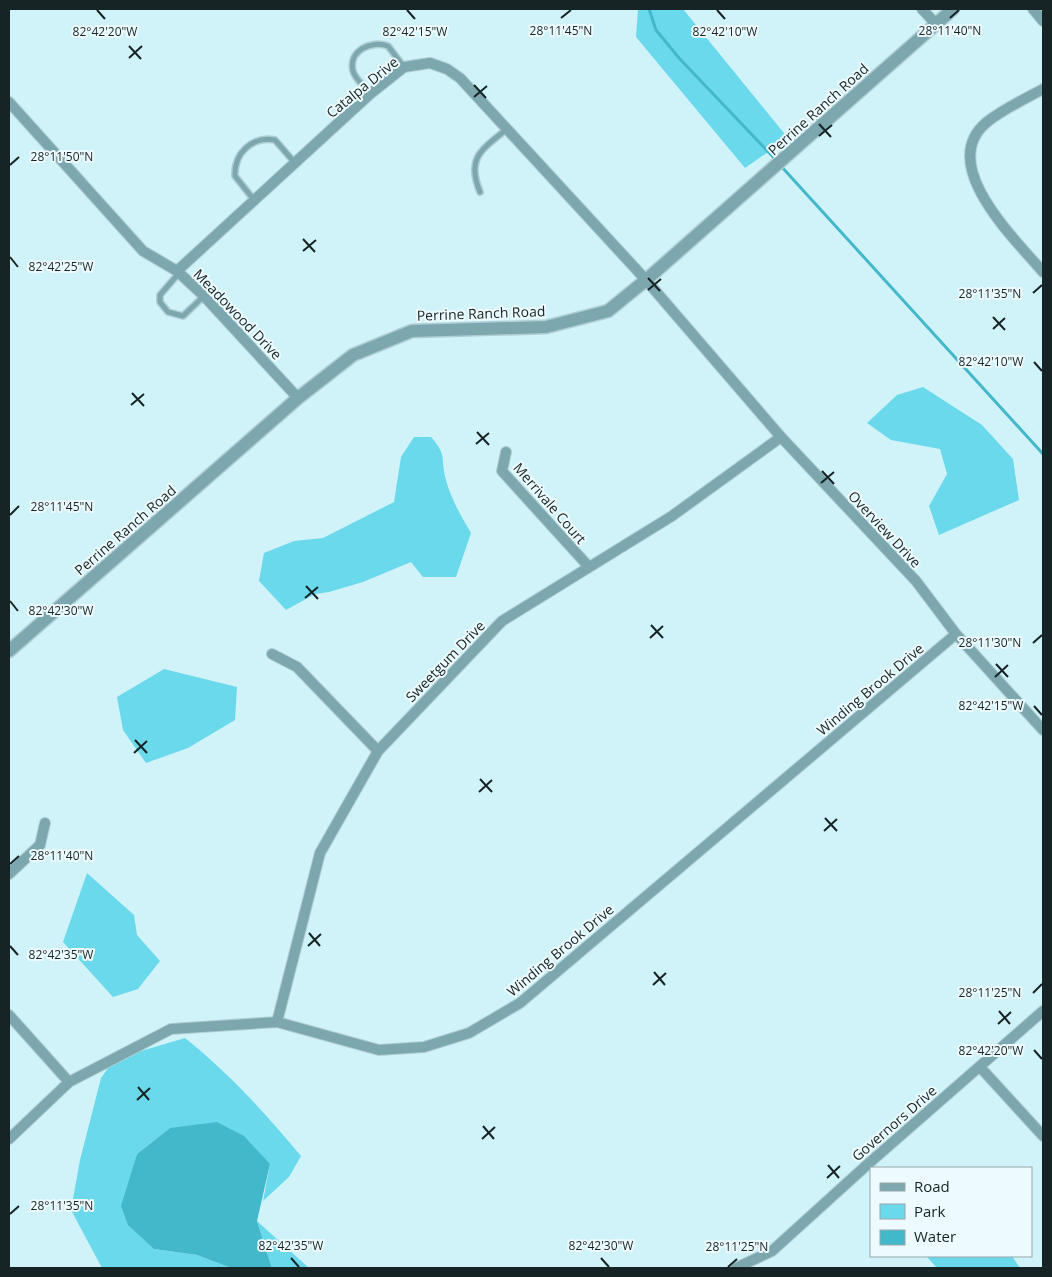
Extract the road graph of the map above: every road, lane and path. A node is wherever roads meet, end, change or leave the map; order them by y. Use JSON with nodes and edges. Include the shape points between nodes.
{"nodes":[{"id":1,"x":922,"y":9,"type":"edge"},
{"id":2,"x":953,"y":9,"type":"edge"},
{"id":3,"x":1034,"y":9,"type":"edge"},
{"id":4,"x":1043,"y":21,"type":"edge"},
{"id":5,"x":936,"y":24,"type":"junction"},
{"id":6,"x":404,"y":67,"type":"junction"},
{"id":7,"x":1043,"y":89,"type":"edge"},
{"id":8,"x":370,"y":94,"type":"junction"},
{"id":9,"x":9,"y":102,"type":"edge"},
{"id":10,"x":507,"y":129,"type":"junction"},
{"id":11,"x":295,"y":163,"type":"junction"},
{"id":12,"x":480,"y":192,"type":"dead end"},
{"id":13,"x":254,"y":200,"type":"junction"},
{"id":14,"x":178,"y":272,"type":"junction"},
{"id":15,"x":1043,"y":272,"type":"edge"},
{"id":16,"x":646,"y":280,"type":"junction"},
{"id":17,"x":204,"y":296,"type":"junction"},
{"id":18,"x":298,"y":398,"type":"junction"},
{"id":19,"x":781,"y":437,"type":"junction"},
{"id":20,"x":506,"y":452,"type":"dead end"},
{"id":21,"x":588,"y":567,"type":"junction"},
{"id":22,"x":956,"y":634,"type":"junction"},
{"id":23,"x":9,"y":651,"type":"edge"},
{"id":24,"x":272,"y":654,"type":"dead end"},
{"id":25,"x":1043,"y":730,"type":"edge"},
{"id":26,"x":378,"y":751,"type":"junction"},
{"id":27,"x":45,"y":823,"type":"dead end"},
{"id":28,"x":9,"y":874,"type":"edge"},
{"id":29,"x":1043,"y":1012,"type":"edge"},
{"id":30,"x":9,"y":1015,"type":"edge"},
{"id":31,"x":276,"y":1022,"type":"junction"},
{"id":32,"x":980,"y":1066,"type":"junction"},
{"id":33,"x":69,"y":1082,"type":"junction"},
{"id":34,"x":1043,"y":1136,"type":"edge"},
{"id":35,"x":9,"y":1139,"type":"edge"},
{"id":36,"x":736,"y":1268,"type":"edge"}],
"edges":[{"from":1,"to":5,"type":"street"},
{"from":2,"to":5,"type":"street","name":"Perrine Ranch Road"},
{"from":3,"to":4,"type":"street"},
{"from":5,"to":16,"type":"street","name":"Perrine Ranch Road"},
{"from":6,"to":8,"type":"street","name":"Catalpa Drive"},
{"from":6,"to":8,"type":"lane","via":[[388,46],[372,44],[362,49],[354,60],[353,73]]},
{"from":6,"to":10,"type":"street","name":"Catalpa Drive","via":[[430,63],[447,69],[460,78]]},
{"from":7,"to":15,"type":"street","via":[[987,122],[972,141],[969,163],[978,190]]},
{"from":8,"to":11,"type":"street","name":"Catalpa Drive"},
{"from":9,"to":14,"type":"street","name":"Meadowood Drive","via":[[143,251]]},
{"from":10,"to":12,"type":"lane","via":[[476,158],[474,178]]},
{"from":10,"to":16,"type":"street","name":"Catalpa Drive"},
{"from":11,"to":13,"type":"street","name":"Catalpa Drive"},
{"from":11,"to":13,"type":"lane","via":[[275,140],[260,140],[243,150],[234,176]]},
{"from":13,"to":14,"type":"street","name":"Catalpa Drive"},
{"from":14,"to":17,"type":"street","name":"Meadowood Drive"},
{"from":14,"to":17,"type":"lane","via":[[160,295],[160,302],[168,312],[182,316]]},
{"from":16,"to":18,"type":"street","name":"Perrine Ranch Road","via":[[608,311],[546,327],[412,331],[353,355]]},
{"from":16,"to":19,"type":"street","name":"Overview Drive"},
{"from":17,"to":18,"type":"street","name":"Meadowood Drive"},
{"from":18,"to":23,"type":"street","name":"Perrine Ranch Road"},
{"from":19,"to":21,"type":"street","name":"Sweetgum Drive","via":[[672,516]]},
{"from":19,"to":22,"type":"street","name":"Overview Drive","via":[[916,581]]},
{"from":20,"to":21,"type":"street","name":"Merrivale Court","via":[[502,471]]},
{"from":21,"to":26,"type":"street","name":"Sweetgum Drive","via":[[502,621]]},
{"from":22,"to":25,"type":"street","name":"Overview Drive"},
{"from":22,"to":31,"type":"street","name":"Winding Brook Drive","via":[[520,1003],[469,1033],[424,1047],[379,1050]]},
{"from":24,"to":26,"type":"street","via":[[297,666]]},
{"from":26,"to":31,"type":"street","name":"Sweetgum Drive","via":[[320,853]]},
{"from":27,"to":28,"type":"street","via":[[40,845]]},
{"from":29,"to":32,"type":"street","name":"Governors Drive"},
{"from":30,"to":33,"type":"street"},
{"from":31,"to":33,"type":"street","name":"Winding Brook Drive","via":[[171,1029]]},
{"from":32,"to":34,"type":"street"},
{"from":32,"to":36,"type":"street","name":"Governors Drive","via":[[772,1251]]},
{"from":33,"to":35,"type":"street","name":"Winding Brook Drive"}]}
